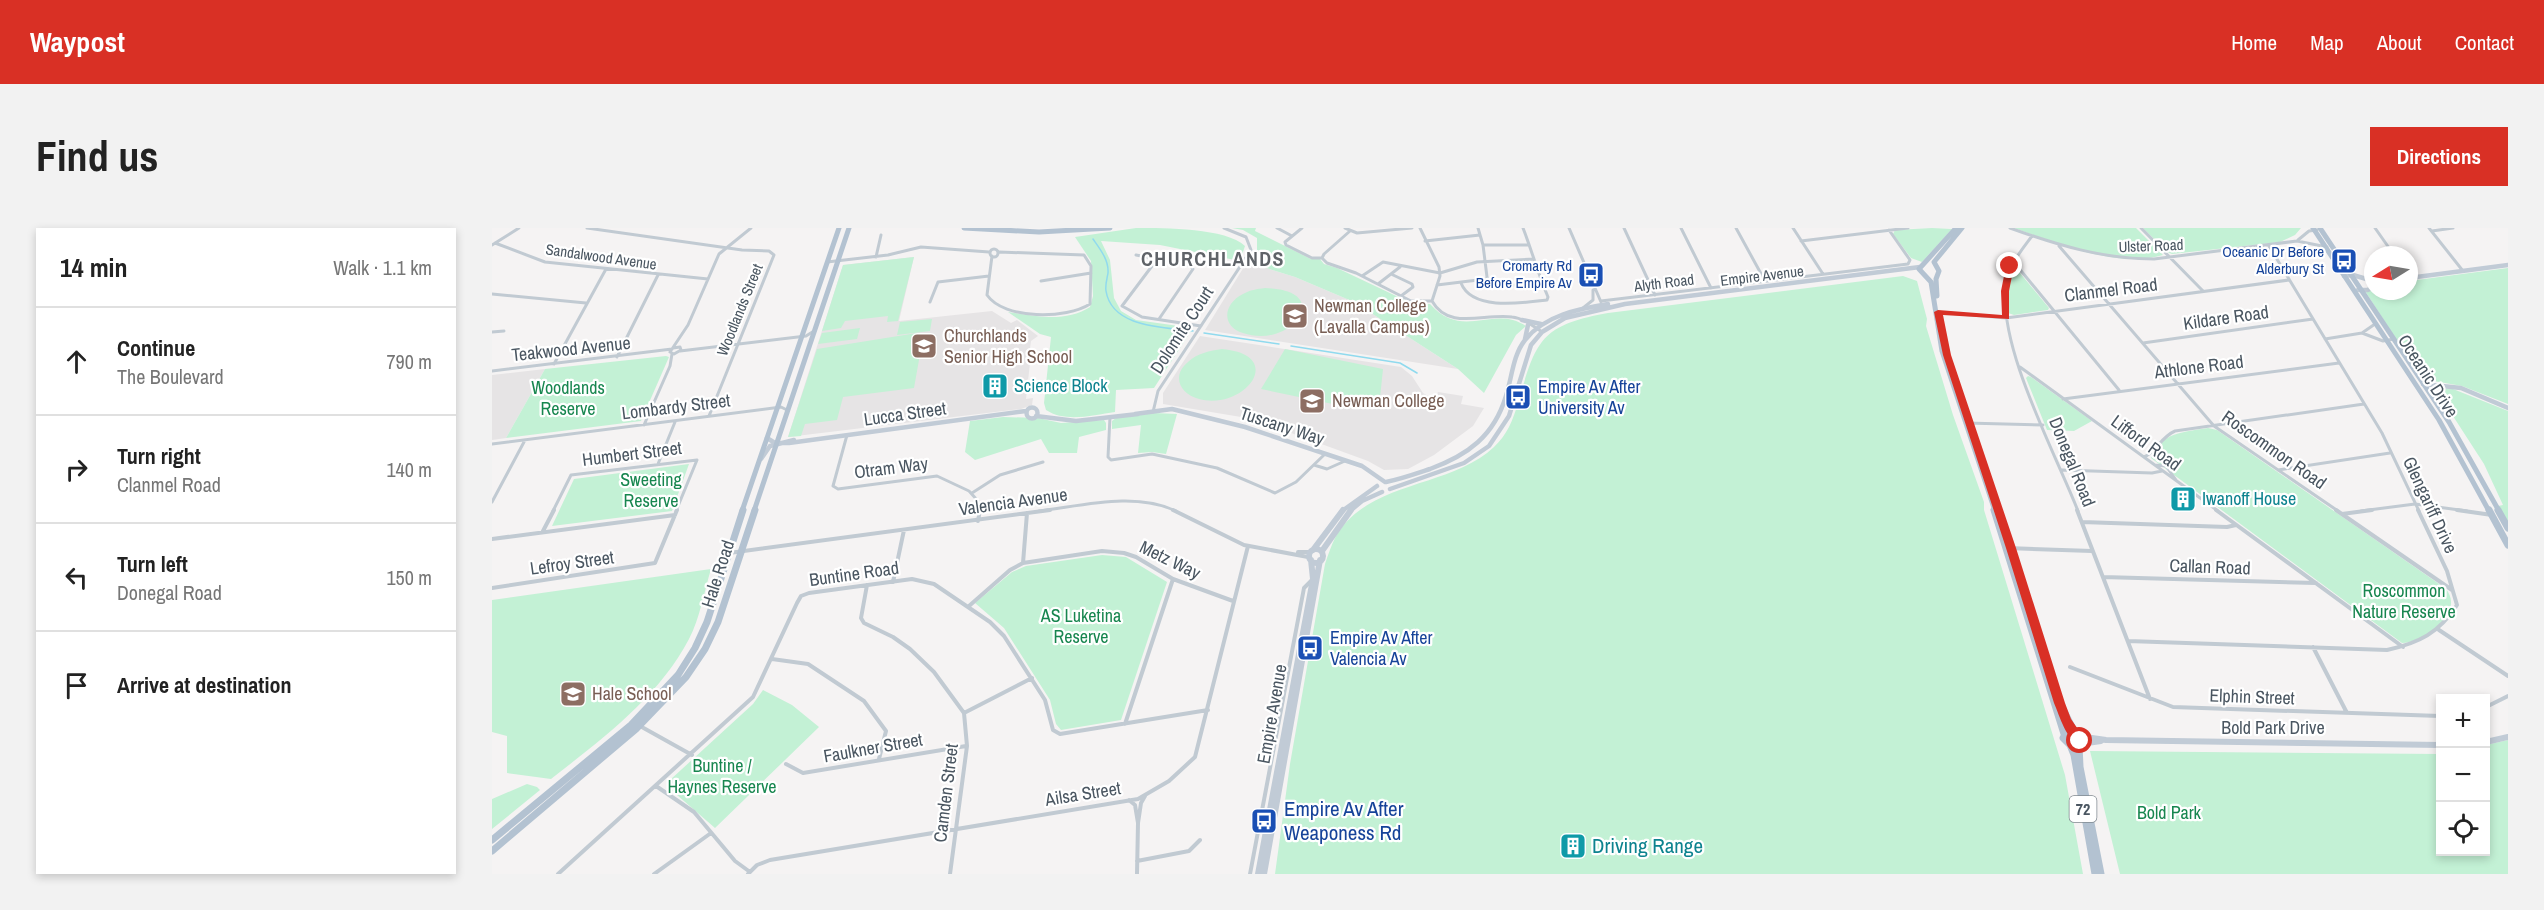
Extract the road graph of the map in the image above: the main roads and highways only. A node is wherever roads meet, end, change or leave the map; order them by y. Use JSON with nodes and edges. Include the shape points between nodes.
{"nodes":[{"id":1,"x":839,"y":228,"type":"edge"},
{"id":2,"x":964,"y":228,"type":"edge"},
{"id":3,"x":997,"y":228,"type":"edge"},
{"id":4,"x":1078,"y":228,"type":"edge"},
{"id":5,"x":1110,"y":228,"type":"edge"},
{"id":6,"x":1956,"y":228,"type":"edge"},
{"id":7,"x":1962,"y":228,"type":"edge"},
{"id":8,"x":849,"y":229,"type":"edge"},
{"id":9,"x":2317,"y":229,"type":"edge"},
{"id":10,"x":2508,"y":265,"type":"edge"},
{"id":11,"x":1921,"y":266,"type":"junction"},
{"id":12,"x":1936,"y":270,"type":"junction"},
{"id":13,"x":1903,"y":271,"type":"junction"},
{"id":14,"x":1924,"y":274,"type":"junction"},
{"id":15,"x":2351,"y":275,"type":"junction"},
{"id":16,"x":2344,"y":276,"type":"junction"},
{"id":17,"x":2418,"y":276,"type":"edge"},
{"id":18,"x":2364,"y":279,"type":"edge"},
{"id":19,"x":2353,"y":289,"type":"junction"},
{"id":20,"x":2364,"y":289,"type":"edge"},
{"id":21,"x":2361,"y":290,"type":"junction"},
{"id":22,"x":1602,"y":305,"type":"junction"},
{"id":23,"x":1937,"y":312,"type":"junction"},
{"id":24,"x":1542,"y":324,"type":"junction"},
{"id":25,"x":2390,"y":340,"type":"junction"},
{"id":26,"x":1524,"y":341,"type":"junction"},
{"id":27,"x":2410,"y":377,"type":"junction"},
{"id":28,"x":2423,"y":384,"type":"junction"},
{"id":29,"x":2424,"y":397,"type":"junction"},
{"id":30,"x":2508,"y":408,"type":"edge"},
{"id":31,"x":1026,"y":413,"type":"road end"},
{"id":32,"x":1011,"y":414,"type":"road end"},
{"id":33,"x":767,"y":438,"type":"junction"},
{"id":34,"x":777,"y":443,"type":"junction"},
{"id":35,"x":759,"y":463,"type":"junction"},
{"id":36,"x":1376,"y":475,"type":"junction"},
{"id":37,"x":1386,"y":482,"type":"junction"},
{"id":38,"x":1377,"y":485,"type":"junction"},
{"id":39,"x":1390,"y":489,"type":"junction"},
{"id":40,"x":1382,"y":492,"type":"junction"},
{"id":41,"x":2508,"y":528,"type":"edge"},
{"id":42,"x":2508,"y":545,"type":"edge"},
{"id":43,"x":2009,"y":548,"type":"junction"},
{"id":44,"x":1322,"y":551,"type":"junction"},
{"id":45,"x":1311,"y":555,"type":"junction"},
{"id":46,"x":1320,"y":560,"type":"junction"},
{"id":47,"x":1292,"y":697,"type":"junction"},
{"id":48,"x":637,"y":724,"type":"junction"},
{"id":49,"x":2064,"y":734,"type":"junction"},
{"id":50,"x":2076,"y":734,"type":"junction"},
{"id":51,"x":2508,"y":737,"type":"edge"},
{"id":52,"x":2490,"y":741,"type":"edge"},
{"id":53,"x":2079,"y":744,"type":"junction"},
{"id":54,"x":2070,"y":745,"type":"junction"},
{"id":55,"x":2436,"y":745,"type":"edge"},
{"id":56,"x":492,"y":840,"type":"edge"},
{"id":57,"x":492,"y":850,"type":"edge"},
{"id":58,"x":1258,"y":874,"type":"edge"},
{"id":59,"x":1264,"y":874,"type":"edge"},
{"id":60,"x":2095,"y":874,"type":"edge"},
{"id":61,"x":2101,"y":874,"type":"edge"}],
"edges":[{"from":1,"to":33,"type":"main road","name":"Hale Road"},
{"from":2,"to":5,"type":"main road","via":[[1049,232]]},
{"from":3,"to":4,"type":"main road"},
{"from":6,"to":11,"type":"main road"},
{"from":7,"to":12,"type":"main road","via":[[1935,259]]},
{"from":8,"to":34,"type":"main road","name":"Hale Road"},
{"from":9,"to":15,"type":"main road","name":"Oceanic Drive"},
{"from":9,"to":16,"type":"main road","name":"Oceanic Drive"},
{"from":10,"to":17,"type":"main road"},
{"from":11,"to":12,"type":"main road"},
{"from":11,"to":13,"type":"main road","name":"Empire Avenue"},
{"from":11,"to":14,"type":"main road","number":"72"},
{"from":12,"to":14,"type":"main road"},
{"from":12,"to":23,"type":"main road","number":"72"},
{"from":13,"to":14,"type":"main road","name":"Empire Avenue"},
{"from":13,"to":22,"type":"main road","name":"Empire Avenue"},
{"from":14,"to":23,"type":"main road","number":"72","via":[[1931,285]]},
{"from":15,"to":16,"type":"main road"},
{"from":15,"to":18,"type":"main road"},
{"from":15,"to":21,"type":"main road","name":"Oceanic Drive"},
{"from":16,"to":19,"type":"main road","name":"Oceanic Drive"},
{"from":19,"to":21,"type":"main road"},
{"from":19,"to":25,"type":"main road","name":"Oceanic Drive"},
{"from":20,"to":21,"type":"main road"},
{"from":21,"to":25,"type":"main road","name":"Oceanic Drive"},
{"from":22,"to":24,"type":"main road","name":"Empire Avenue","via":[[1564,313]]},
{"from":22,"to":39,"type":"main road","name":"Empire Avenue","via":[[1569,316],[1541,333],[1531,345],[1509,416],[1489,446],[1464,463]]},
{"from":23,"to":43,"type":"main road","number":"72"},
{"from":24,"to":26,"type":"main road","name":"Empire Avenue"},
{"from":24,"to":26,"type":"main road","via":[[1525,323]]},
{"from":25,"to":27,"type":"main road","name":"Oceanic Drive"},
{"from":25,"to":28,"type":"main road","name":"Oceanic Drive"},
{"from":26,"to":37,"type":"main road","name":"Empire Avenue","via":[[1501,414],[1486,438],[1456,460]]},
{"from":27,"to":28,"type":"main road"},
{"from":27,"to":29,"type":"main road","name":"Oceanic Drive"},
{"from":28,"to":29,"type":"main road","via":[[2420,388]]},
{"from":28,"to":30,"type":"main road","via":[[2461,388]]},
{"from":28,"to":41,"type":"main road","name":"Oceanic Drive","via":[[2466,450]]},
{"from":29,"to":42,"type":"main road","name":"Oceanic Drive"},
{"from":31,"to":36,"type":"main road","name":"Tuscany Way","via":[[1035,408],[1037,413],[1051,418],[1076,421],[1176,411],[1252,428]]},
{"from":32,"to":34,"type":"main road","name":"Lucca Street"},
{"from":33,"to":34,"type":"main road"},
{"from":33,"to":35,"type":"main road","name":"Hale Road"},
{"from":34,"to":35,"type":"main road","via":[[768,447]]},
{"from":34,"to":48,"type":"main road","name":"Hale Road","via":[[714,632],[698,662],[677,688]]},
{"from":35,"to":48,"type":"main road","name":"Hale Road","via":[[702,634],[687,662]]},
{"from":36,"to":37,"type":"main road","name":"Tuscany Way"},
{"from":36,"to":38,"type":"main road"},
{"from":37,"to":38,"type":"main road","name":"Empire Avenue"},
{"from":37,"to":39,"type":"main road"},
{"from":38,"to":40,"type":"main road"},
{"from":38,"to":45,"type":"main road","via":[[1342,511]]},
{"from":39,"to":40,"type":"main road","name":"Empire Avenue"},
{"from":40,"to":44,"type":"main road","via":[[1367,497],[1347,512]]},
{"from":43,"to":49,"type":"main road","number":"72"},
{"from":43,"to":50,"type":"main road","number":"72","via":[[2060,703]]},
{"from":44,"to":45,"type":"main road"},
{"from":44,"to":46,"type":"main road","name":"Empire Avenue","via":[[1324,556]]},
{"from":45,"to":46,"type":"main road"},
{"from":45,"to":47,"type":"main road","name":"Empire Avenue","via":[[1313,579]]},
{"from":46,"to":47,"type":"main road","name":"Empire Avenue"},
{"from":47,"to":58,"type":"main road","name":"Empire Avenue"},
{"from":47,"to":59,"type":"main road","name":"Empire Avenue"},
{"from":48,"to":56,"type":"main road","name":"Hale Road"},
{"from":48,"to":57,"type":"main road","name":"Hale Road"},
{"from":49,"to":50,"type":"main road"},
{"from":49,"to":54,"type":"main road","number":"72","via":[[2064,741]]},
{"from":50,"to":53,"type":"main road","number":"72"},
{"from":50,"to":55,"type":"main road","name":"Bold Park Drive","via":[[2106,740]]},
{"from":51,"to":52,"type":"main road"},
{"from":53,"to":54,"type":"main road"},
{"from":53,"to":61,"type":"main road","number":"72"},
{"from":54,"to":60,"type":"main road","number":"72"}]}
